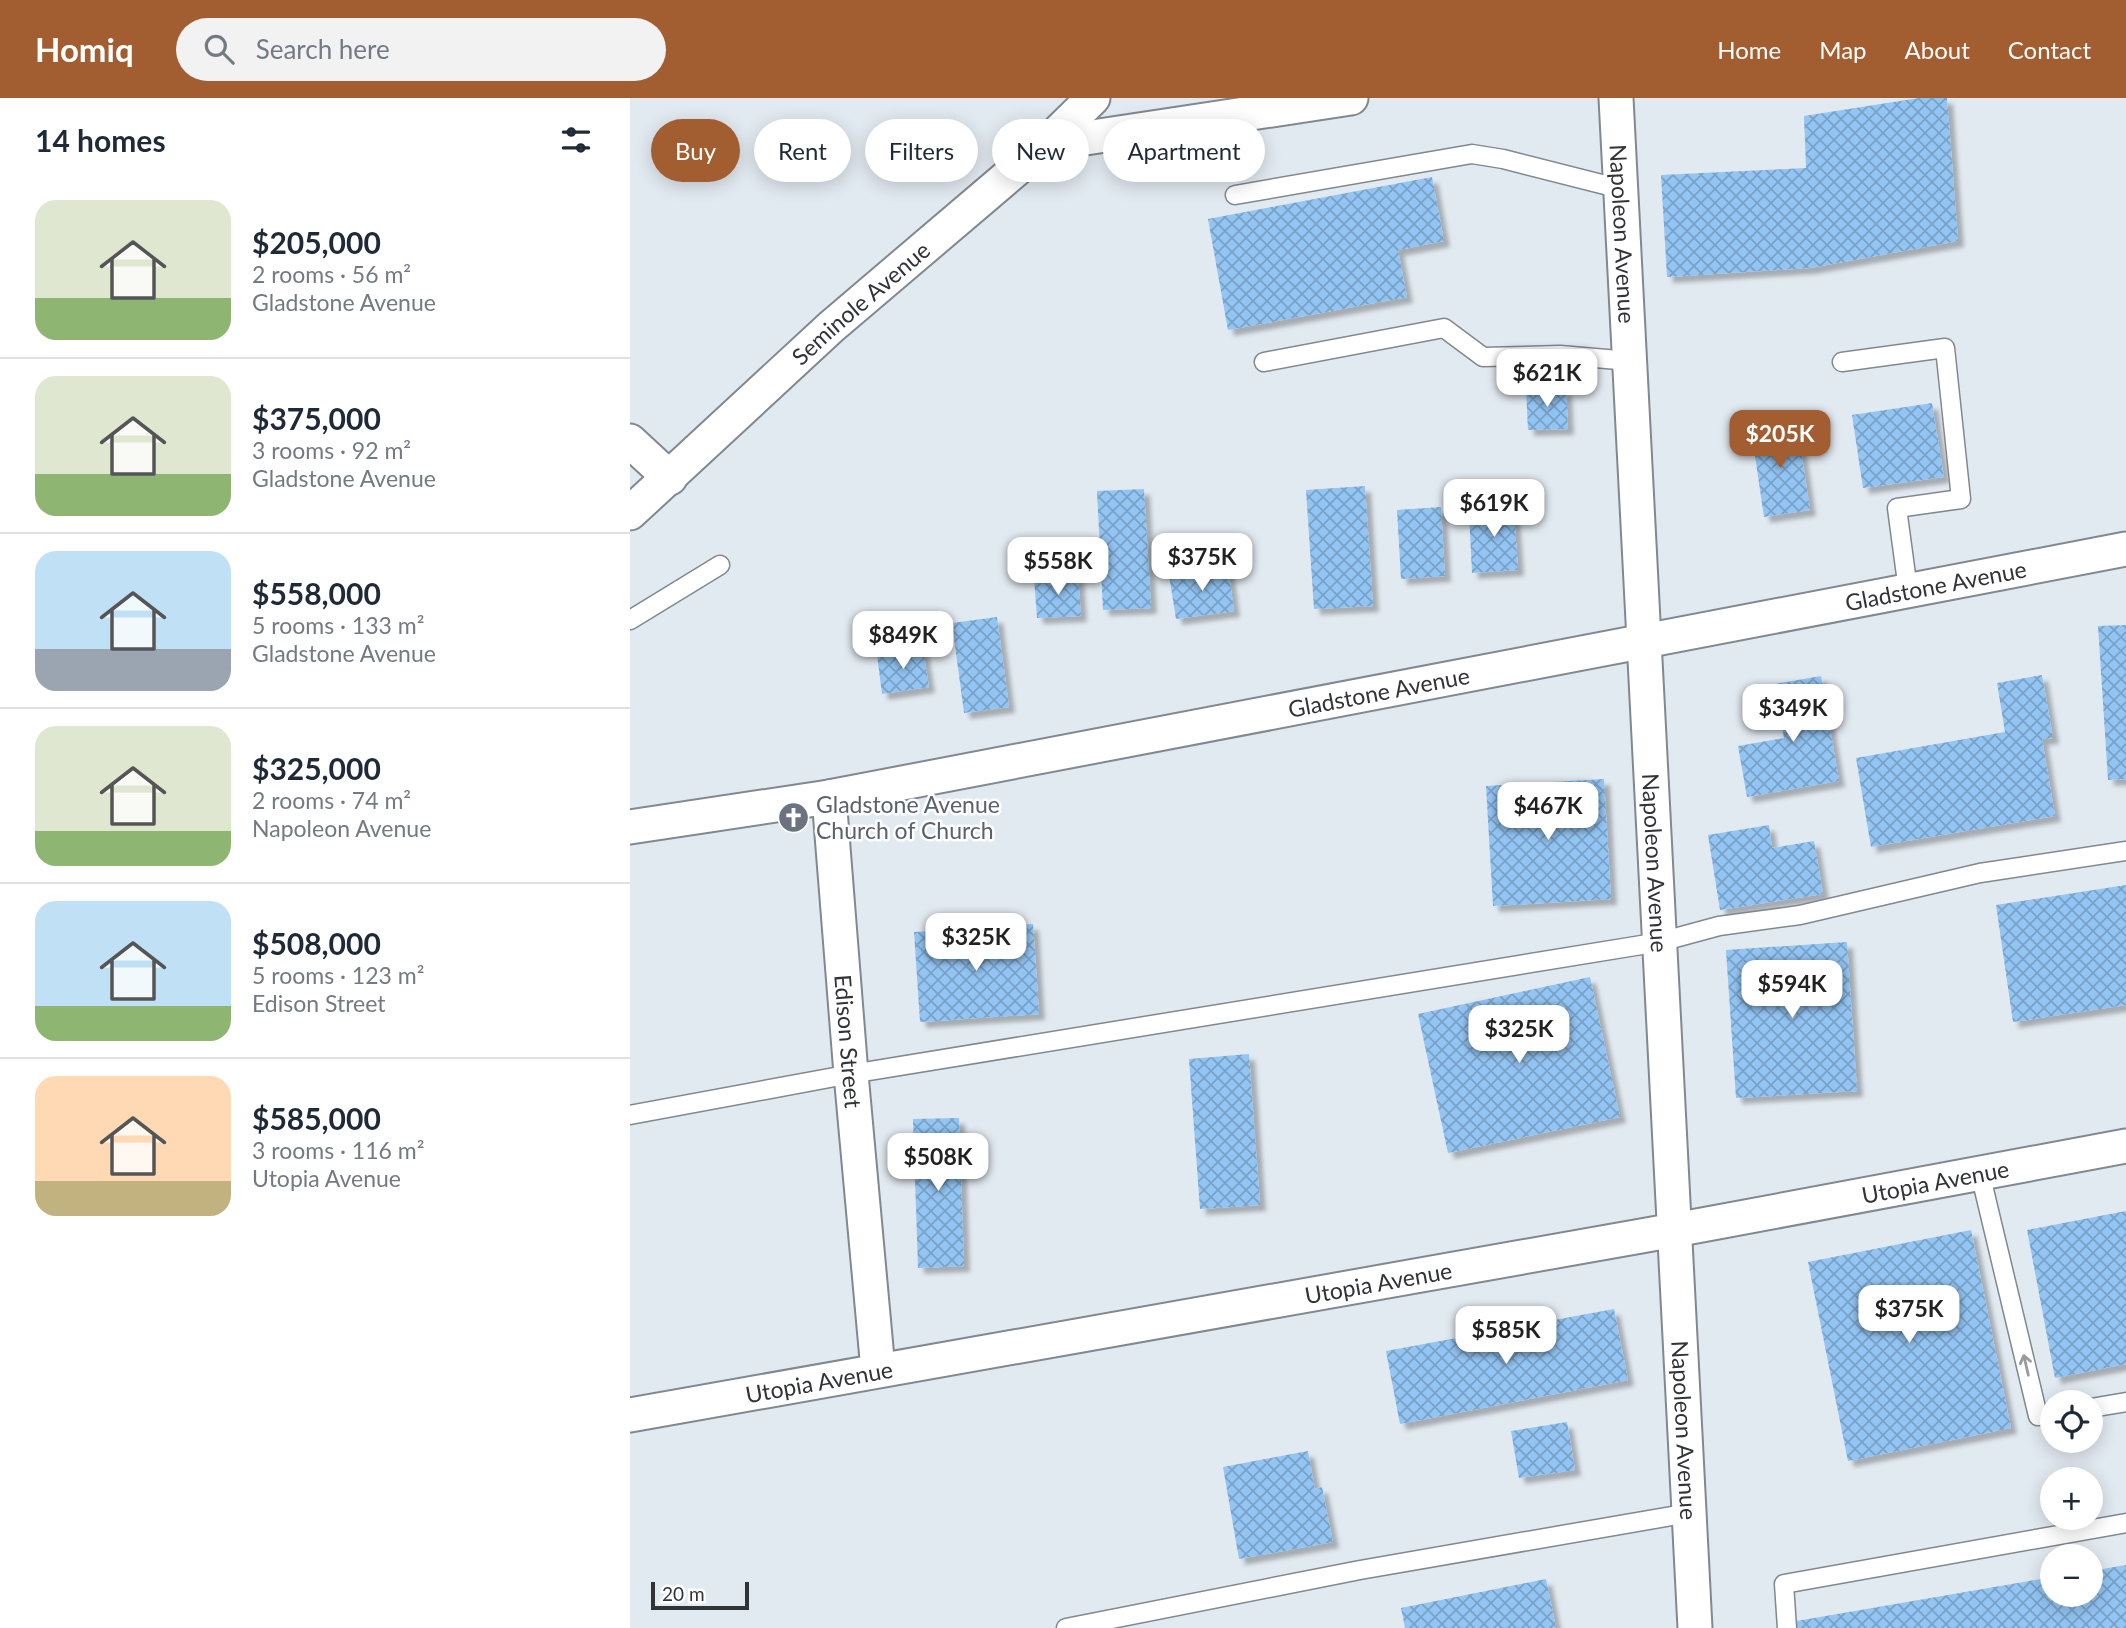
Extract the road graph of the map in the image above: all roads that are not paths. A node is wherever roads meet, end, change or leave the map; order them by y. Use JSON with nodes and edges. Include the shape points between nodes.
{"nodes":[{"id":1,"x":1093,"y":98,"type":"edge"},
{"id":2,"x":1351,"y":98,"type":"edge"},
{"id":3,"x":1616,"y":98,"type":"edge"},
{"id":4,"x":1072,"y":119,"type":"edge"},
{"id":5,"x":1089,"y":138,"type":"edge"},
{"id":6,"x":1001,"y":182,"type":"edge"},
{"id":7,"x":1621,"y":189,"type":"junction"},
{"id":8,"x":1235,"y":195,"type":"dead end"},
{"id":9,"x":1630,"y":361,"type":"junction"},
{"id":10,"x":1264,"y":362,"type":"dead end"},
{"id":11,"x":1842,"y":362,"type":"dead end"},
{"id":12,"x":630,"y":441,"type":"edge"},
{"id":13,"x":670,"y":478,"type":"junction"},
{"id":14,"x":630,"y":513,"type":"edge"},
{"id":15,"x":2126,"y":549,"type":"edge"},
{"id":16,"x":720,"y":565,"type":"dead end"},
{"id":17,"x":1908,"y":590,"type":"junction"},
{"id":18,"x":630,"y":620,"type":"edge"},
{"id":19,"x":1644,"y":640,"type":"junction"},
{"id":20,"x":829,"y":797,"type":"junction"},
{"id":21,"x":630,"y":827,"type":"edge"},
{"id":22,"x":2126,"y":851,"type":"edge"},
{"id":23,"x":1660,"y":942,"type":"junction"},
{"id":24,"x":851,"y":1074,"type":"junction"},
{"id":25,"x":630,"y":1115,"type":"edge"},
{"id":26,"x":2126,"y":1146,"type":"edge"},
{"id":27,"x":1980,"y":1173,"type":"junction"},
{"id":28,"x":1675,"y":1230,"type":"junction"},
{"id":29,"x":878,"y":1370,"type":"junction"},
{"id":30,"x":2126,"y":1402,"type":"edge"},
{"id":31,"x":2103,"y":1406,"type":"edge"},
{"id":32,"x":630,"y":1415,"type":"edge"},
{"id":33,"x":2040,"y":1416,"type":"edge"},
{"id":34,"x":1689,"y":1513,"type":"junction"},
{"id":35,"x":2126,"y":1523,"type":"edge"},
{"id":36,"x":1066,"y":1628,"type":"edge"},
{"id":37,"x":1695,"y":1628,"type":"edge"},
{"id":38,"x":1787,"y":1628,"type":"edge"}],
"edges":[{"from":1,"to":4,"type":"street","name":"Seminole Avenue"},
{"from":2,"to":5,"type":"street"},
{"from":3,"to":7,"type":"street","name":"Napoleon Avenue"},
{"from":6,"to":13,"type":"street","name":"Seminole Avenue","via":[[831,327]]},
{"from":7,"to":8,"type":"lane","via":[[1472,154]]},
{"from":7,"to":9,"type":"street","name":"Napoleon Avenue"},
{"from":9,"to":10,"type":"lane","via":[[1560,355],[1483,357],[1444,328]]},
{"from":9,"to":19,"type":"street","name":"Napoleon Avenue"},
{"from":11,"to":17,"type":"lane","via":[[1945,348],[1961,499],[1896,509]]},
{"from":12,"to":13,"type":"street"},
{"from":13,"to":14,"type":"street","name":"Seminole Avenue"},
{"from":15,"to":17,"type":"street","name":"Gladstone Avenue"},
{"from":16,"to":18,"type":"lane"},
{"from":17,"to":19,"type":"street","name":"Gladstone Avenue"},
{"from":19,"to":20,"type":"street","name":"Gladstone Avenue"},
{"from":19,"to":23,"type":"street","name":"Napoleon Avenue"},
{"from":20,"to":21,"type":"street","name":"Gladstone Avenue"},
{"from":20,"to":24,"type":"street","name":"Edison Street"},
{"from":22,"to":23,"type":"lane","via":[[1980,873]]},
{"from":23,"to":24,"type":"lane"},
{"from":23,"to":28,"type":"street","name":"Napoleon Avenue"},
{"from":24,"to":25,"type":"lane"},
{"from":24,"to":29,"type":"street","name":"Edison Street"},
{"from":26,"to":27,"type":"street","name":"Utopia Avenue"},
{"from":27,"to":28,"type":"street","name":"Utopia Avenue"},
{"from":33,"to":27,"type":"lane","one_way":true},
{"from":28,"to":29,"type":"street","name":"Utopia Avenue"},
{"from":28,"to":34,"type":"street","name":"Napoleon Avenue"},
{"from":29,"to":32,"type":"street","name":"Utopia Avenue"},
{"from":30,"to":31,"type":"lane"},
{"from":34,"to":36,"type":"lane","via":[[1360,1570]]},
{"from":34,"to":37,"type":"street","name":"Napoleon Avenue"},
{"from":35,"to":38,"type":"lane","via":[[1784,1584]]}]}
